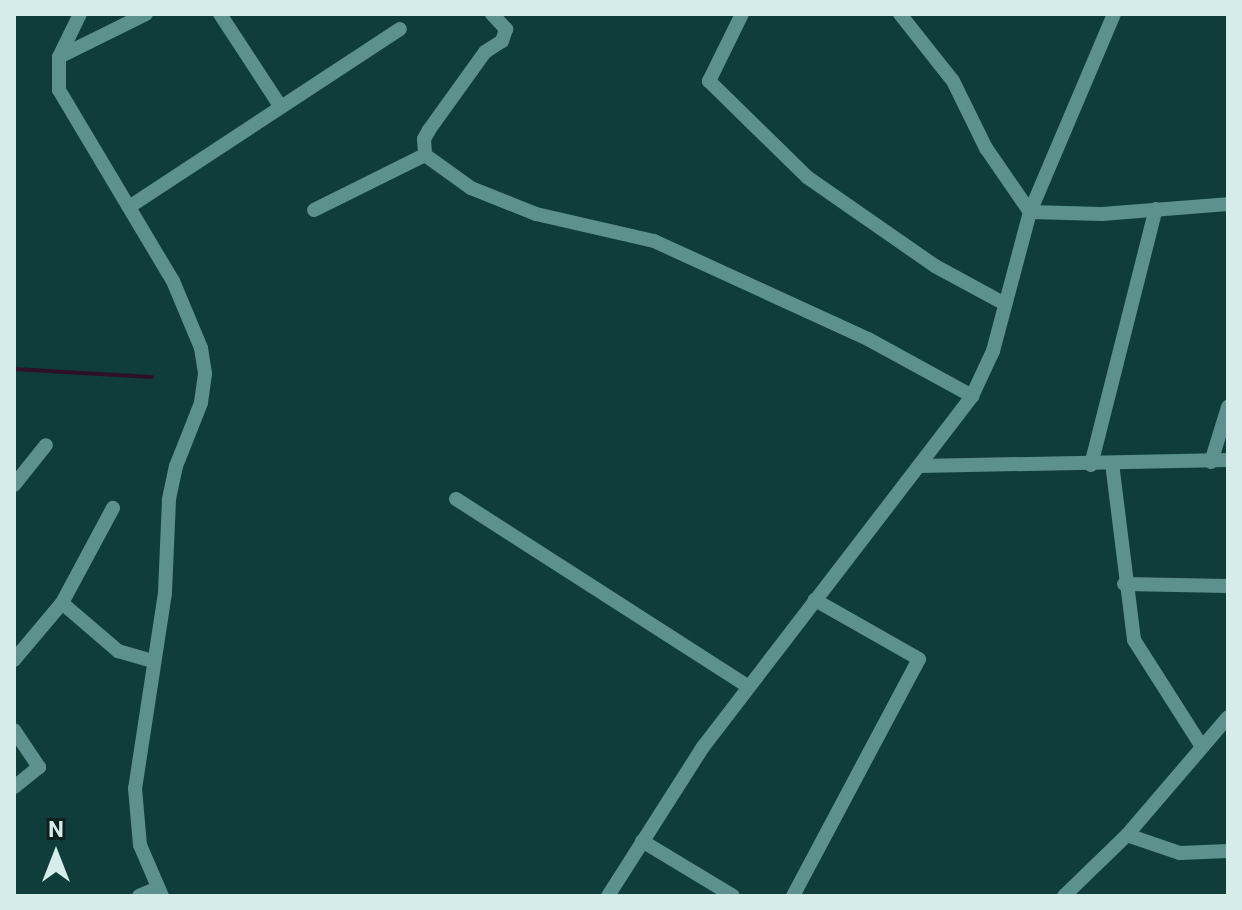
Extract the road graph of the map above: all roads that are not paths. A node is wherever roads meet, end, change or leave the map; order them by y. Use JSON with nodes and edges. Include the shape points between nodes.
{"nodes":[{"id":1,"x":80,"y":14,"type":"edge"},
{"id":2,"x":146,"y":14,"type":"edge"},
{"id":3,"x":220,"y":14,"type":"edge"},
{"id":4,"x":492,"y":14,"type":"edge"},
{"id":5,"x":742,"y":14,"type":"edge"},
{"id":6,"x":900,"y":14,"type":"edge"},
{"id":7,"x":1114,"y":14,"type":"edge"},
{"id":8,"x":400,"y":29,"type":"dead end"},
{"id":9,"x":59,"y":57,"type":"junction"},
{"id":10,"x":279,"y":104,"type":"junction"},
{"id":11,"x":425,"y":155,"type":"junction"},
{"id":12,"x":1228,"y":204,"type":"edge"},
{"id":13,"x":129,"y":207,"type":"junction"},
{"id":14,"x":1156,"y":209,"type":"junction"},
{"id":15,"x":314,"y":210,"type":"dead end"},
{"id":16,"x":1030,"y":212,"type":"junction"},
{"id":17,"x":1005,"y":304,"type":"junction"},
{"id":18,"x":972,"y":396,"type":"junction"},
{"id":19,"x":1228,"y":407,"type":"edge"},
{"id":20,"x":46,"y":445,"type":"dead end"},
{"id":21,"x":1228,"y":460,"type":"edge"},
{"id":22,"x":1211,"y":462,"type":"junction"},
{"id":23,"x":1112,"y":463,"type":"junction"},
{"id":24,"x":1091,"y":465,"type":"junction"},
{"id":25,"x":920,"y":466,"type":"junction"},
{"id":26,"x":14,"y":485,"type":"edge"},
{"id":27,"x":456,"y":499,"type":"dead end"},
{"id":28,"x":113,"y":508,"type":"dead end"},
{"id":29,"x":1124,"y":584,"type":"junction"},
{"id":30,"x":1228,"y":586,"type":"edge"},
{"id":31,"x":815,"y":600,"type":"junction"},
{"id":32,"x":62,"y":603,"type":"junction"},
{"id":33,"x":14,"y":660,"type":"edge"},
{"id":34,"x":152,"y":661,"type":"junction"},
{"id":35,"x":747,"y":686,"type":"junction"},
{"id":36,"x":1228,"y":717,"type":"edge"},
{"id":37,"x":14,"y":730,"type":"edge"},
{"id":38,"x":1201,"y":745,"type":"junction"},
{"id":39,"x":14,"y":787,"type":"edge"},
{"id":40,"x":1127,"y":835,"type":"junction"},
{"id":41,"x":642,"y":841,"type":"junction"},
{"id":42,"x":1228,"y":851,"type":"edge"},
{"id":43,"x":160,"y":892,"type":"edge"},
{"id":44,"x":139,"y":896,"type":"edge"},
{"id":45,"x":608,"y":896,"type":"edge"},
{"id":46,"x":733,"y":896,"type":"edge"},
{"id":47,"x":793,"y":896,"type":"edge"},
{"id":48,"x":1064,"y":896,"type":"edge"}],
"edges":[{"from":1,"to":9,"type":"street"},
{"from":2,"to":9,"type":"street"},
{"from":3,"to":10,"type":"street"},
{"from":4,"to":11,"type":"street","via":[[506,29],[502,41],[485,52],[429,130]]},
{"from":5,"to":17,"type":"street","via":[[709,81],[807,177],[935,266]]},
{"from":6,"to":16,"type":"street","via":[[953,81],[986,148]]},
{"from":7,"to":16,"type":"street"},
{"from":8,"to":10,"type":"street"},
{"from":9,"to":13,"type":"street","via":[[63,98]]},
{"from":10,"to":13,"type":"street"},
{"from":11,"to":15,"type":"street"},
{"from":11,"to":18,"type":"street","via":[[471,188],[536,214],[654,241],[868,339]]},
{"from":12,"to":14,"type":"street"},
{"from":13,"to":34,"type":"street","via":[[173,281],[201,348],[205,374],[201,403],[176,466],[169,500],[165,593]]},
{"from":14,"to":16,"type":"street"},
{"from":14,"to":24,"type":"street"},
{"from":16,"to":17,"type":"street"},
{"from":17,"to":18,"type":"street","via":[[993,351]]},
{"from":18,"to":25,"type":"street"},
{"from":19,"to":22,"type":"street"},
{"from":20,"to":26,"type":"street"},
{"from":21,"to":22,"type":"street"},
{"from":22,"to":23,"type":"street"},
{"from":23,"to":24,"type":"street"},
{"from":23,"to":29,"type":"street"},
{"from":24,"to":25,"type":"street"},
{"from":25,"to":31,"type":"street"},
{"from":27,"to":35,"type":"street"},
{"from":28,"to":32,"type":"street"},
{"from":29,"to":30,"type":"street"},
{"from":29,"to":38,"type":"street","via":[[1134,640]]},
{"from":31,"to":35,"type":"street"},
{"from":31,"to":47,"type":"street","via":[[919,659]]},
{"from":32,"to":33,"type":"street"},
{"from":32,"to":34,"type":"street","via":[[118,651]]},
{"from":34,"to":43,"type":"street","via":[[133,808],[140,845]]},
{"from":35,"to":41,"type":"street"},
{"from":36,"to":38,"type":"street"},
{"from":37,"to":39,"type":"street","via":[[39,767]]},
{"from":38,"to":40,"type":"street"},
{"from":40,"to":42,"type":"street","via":[[1180,853]]},
{"from":40,"to":48,"type":"street"},
{"from":41,"to":45,"type":"street"},
{"from":41,"to":46,"type":"street"},
{"from":43,"to":44,"type":"street"}]}
